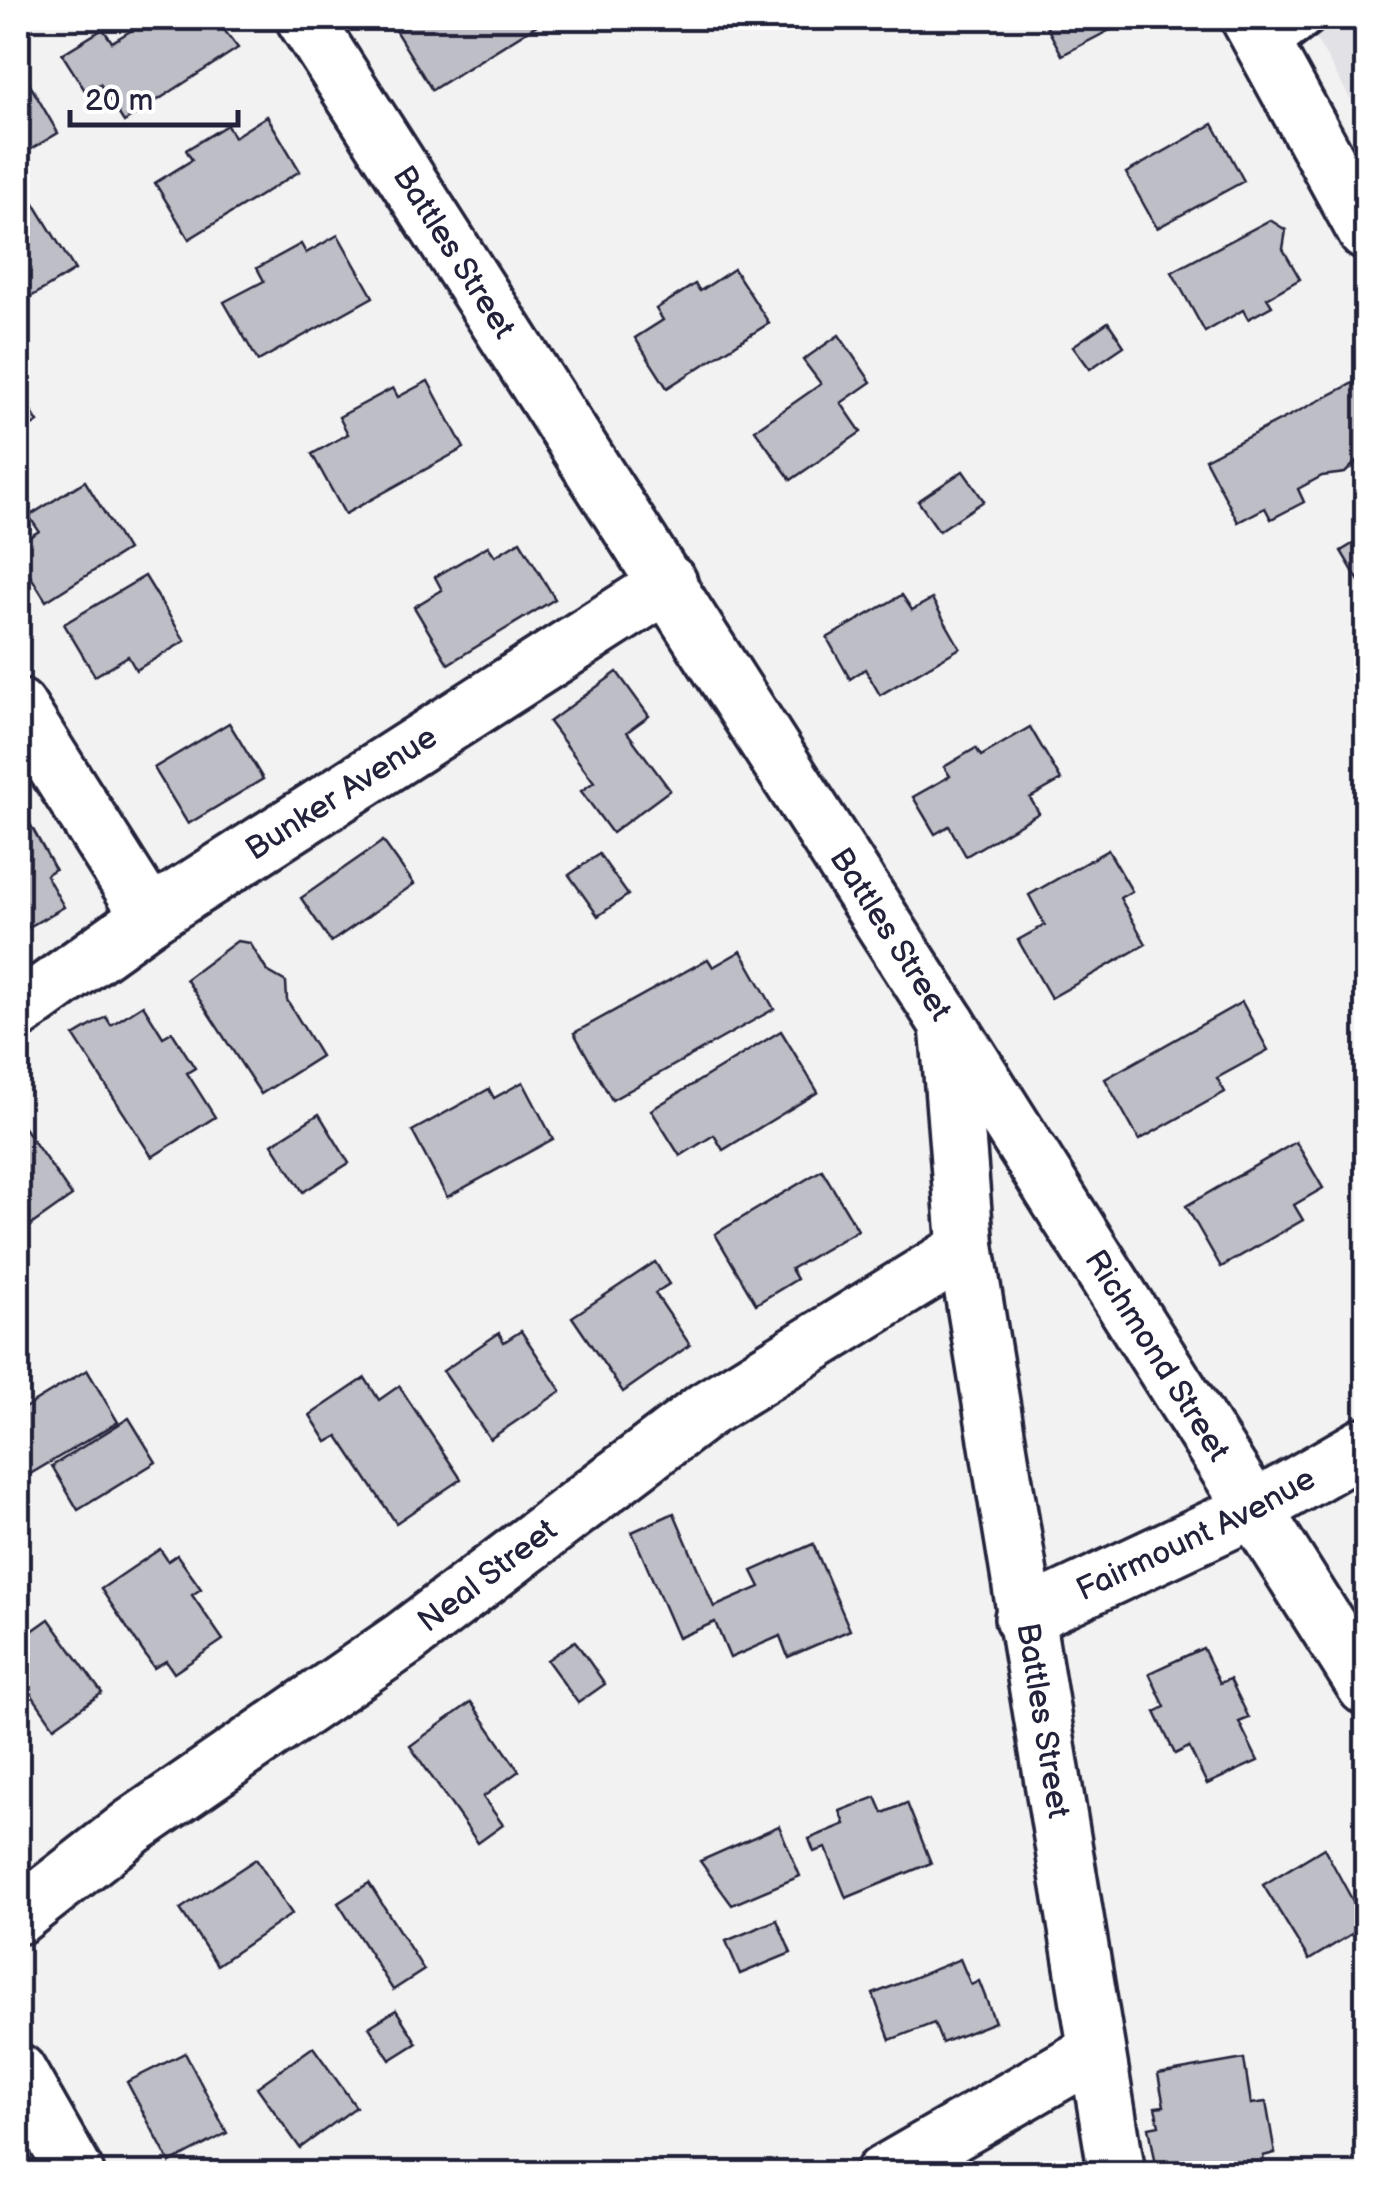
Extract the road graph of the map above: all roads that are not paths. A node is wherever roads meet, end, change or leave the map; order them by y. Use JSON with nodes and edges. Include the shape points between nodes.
{"nodes":[{"id":1,"x":304,"y":18,"type":"edge"},
{"id":2,"x":1275,"y":28,"type":"edge"},
{"id":3,"x":1366,"y":232,"type":"edge"},
{"id":4,"x":669,"y":583,"type":"junction"},
{"id":5,"x":18,"y":707,"type":"edge"},
{"id":6,"x":150,"y":916,"type":"junction"},
{"id":7,"x":18,"y":1011,"type":"edge"},
{"id":8,"x":948,"y":1024,"type":"junction"},
{"id":9,"x":966,"y":1250,"type":"junction"},
{"id":10,"x":1366,"y":1445,"type":"edge"},
{"id":11,"x":1255,"y":1509,"type":"junction"},
{"id":12,"x":1023,"y":1618,"type":"junction"},
{"id":13,"x":1366,"y":1687,"type":"edge"},
{"id":14,"x":18,"y":1916,"type":"edge"},
{"id":15,"x":1096,"y":2051,"type":"junction"},
{"id":16,"x":18,"y":2072,"type":"edge"},
{"id":17,"x":76,"y":2174,"type":"edge"},
{"id":18,"x":883,"y":2174,"type":"edge"},
{"id":19,"x":1117,"y":2174,"type":"edge"}],
"edges":[{"from":1,"to":4,"type":"street","name":"Battles Street"},
{"from":2,"to":3,"type":"street"},
{"from":4,"to":6,"type":"street","name":"Bunker Avenue"},
{"from":4,"to":8,"type":"street","name":"Battles Street"},
{"from":5,"to":6,"type":"street"},
{"from":6,"to":7,"type":"street","name":"Bunker Avenue"},
{"from":8,"to":9,"type":"street","name":"Battles Street"},
{"from":8,"to":11,"type":"street","name":"Richmond Street"},
{"from":9,"to":12,"type":"street","name":"Battles Street"},
{"from":9,"to":14,"type":"street","name":"Neal Street","via":[[707,1409],[404,1639],[133,1826]]},
{"from":10,"to":11,"type":"street","name":"Fairmount Avenue"},
{"from":11,"to":12,"type":"street","name":"Fairmount Avenue"},
{"from":11,"to":13,"type":"street","name":"Richmond Street"},
{"from":12,"to":15,"type":"street","name":"Battles Street"},
{"from":15,"to":18,"type":"street"},
{"from":15,"to":19,"type":"street","name":"Battles Street"},
{"from":16,"to":17,"type":"street"}]}
